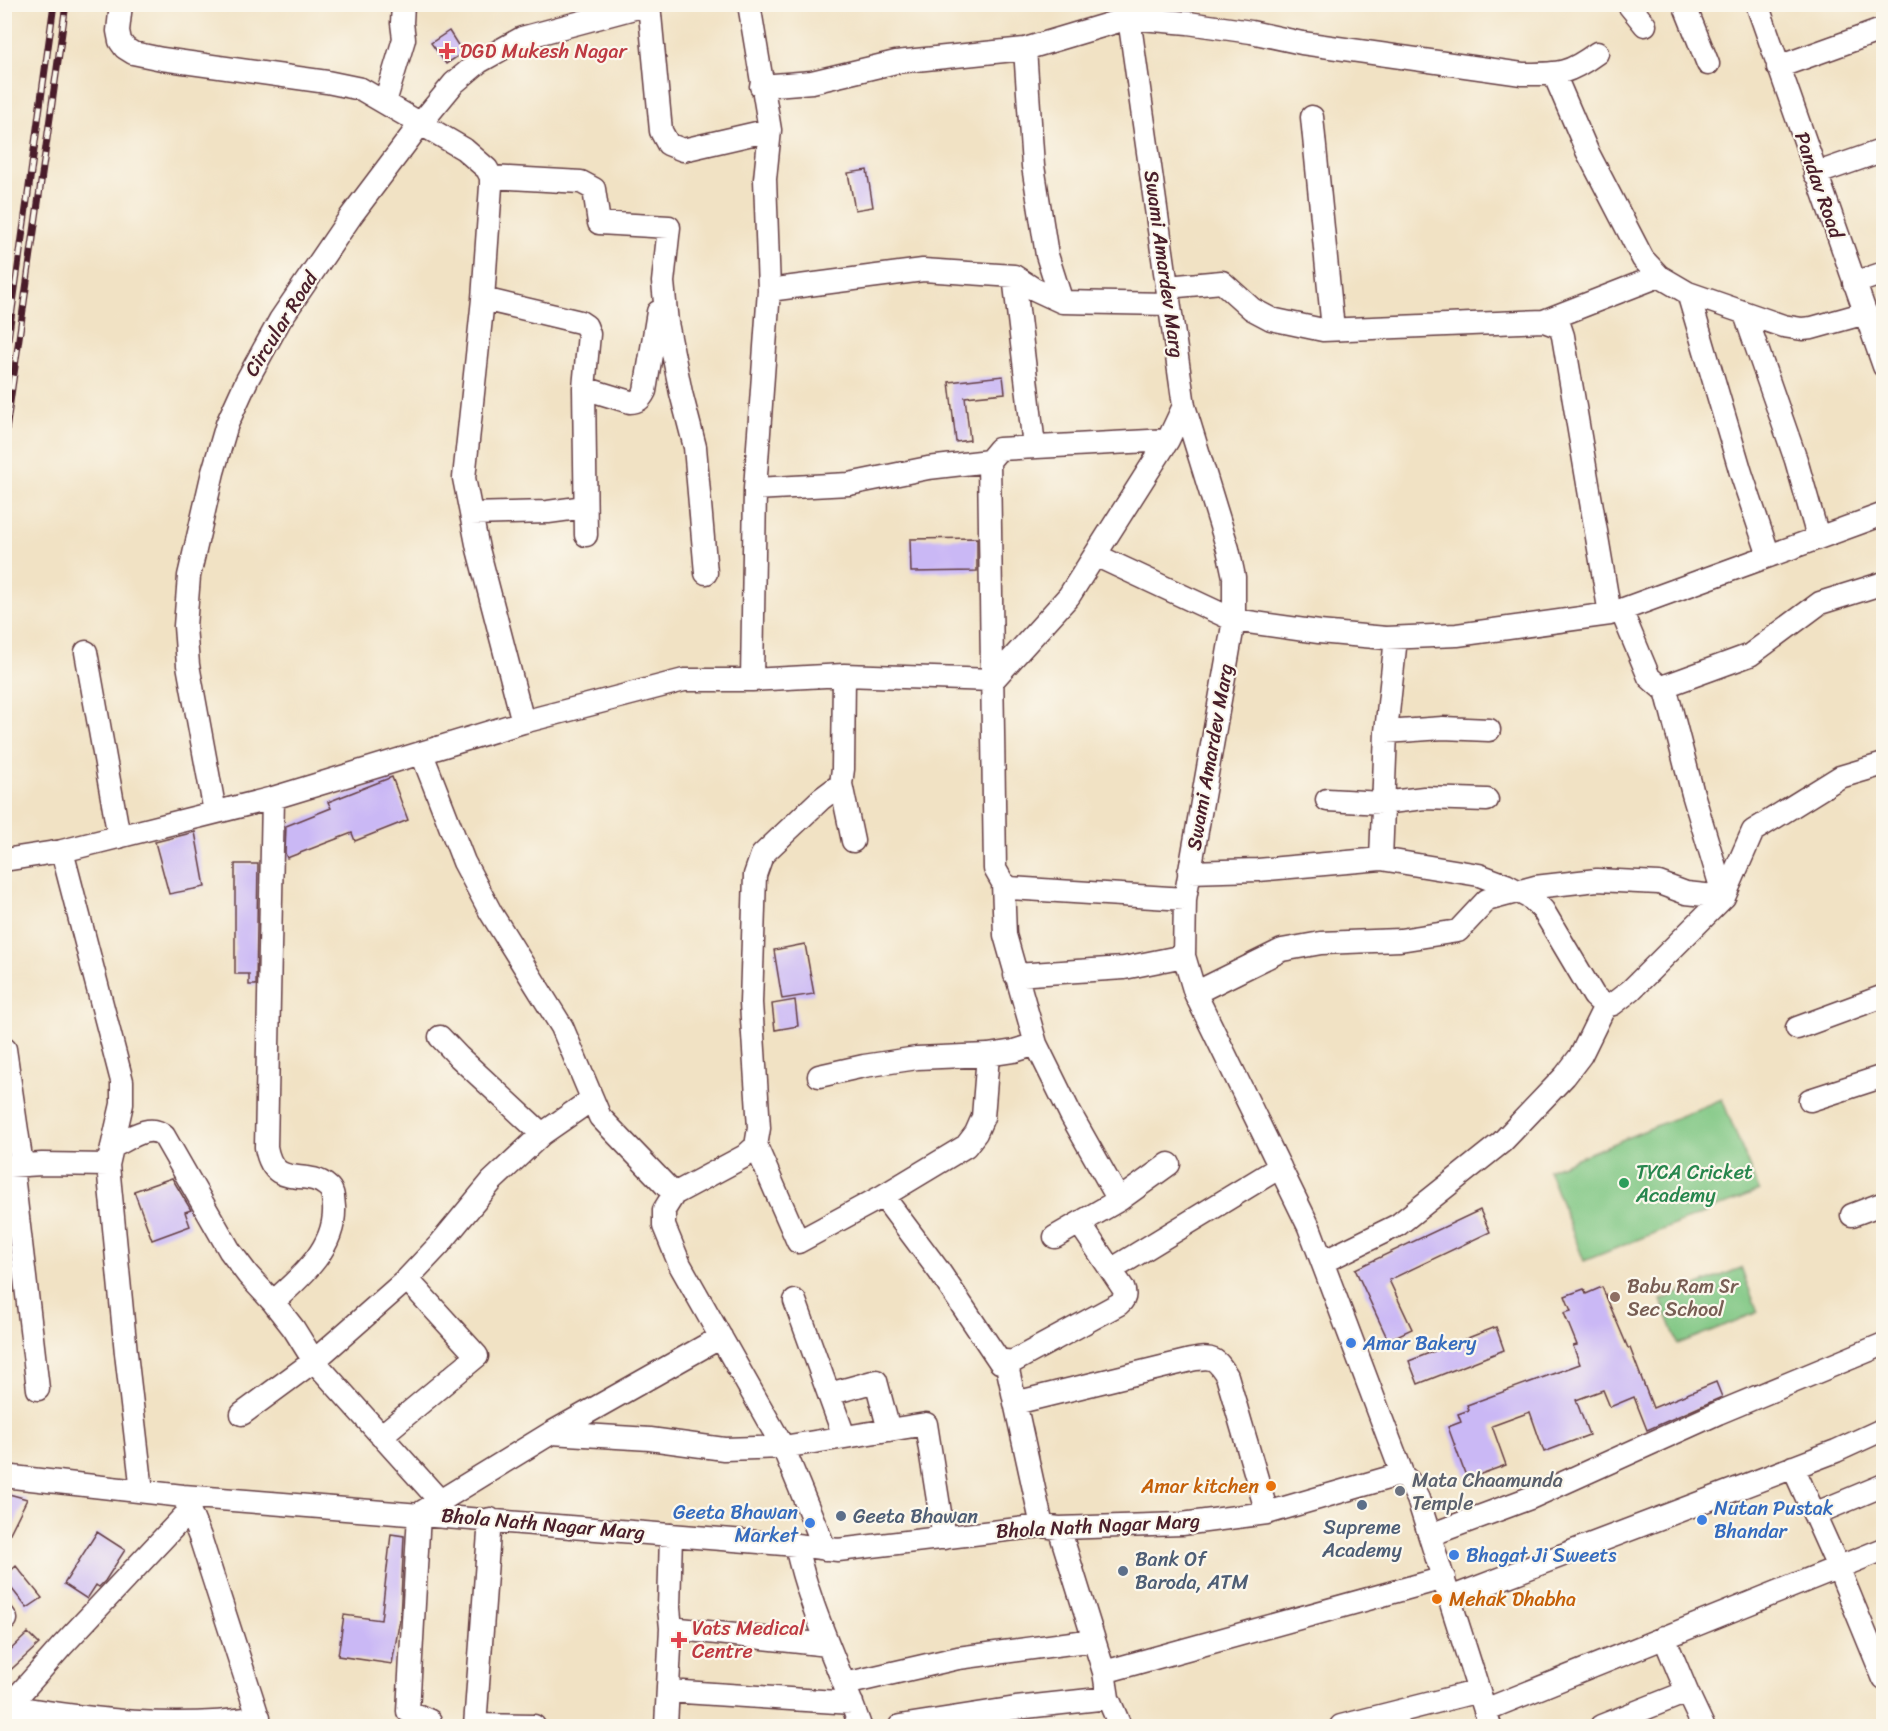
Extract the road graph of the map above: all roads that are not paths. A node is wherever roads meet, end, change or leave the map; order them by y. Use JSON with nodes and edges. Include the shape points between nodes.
{"nodes":[{"id":1,"x":121,"y":4,"type":"edge"},
{"id":2,"x":403,"y":4,"type":"edge"},
{"id":3,"x":649,"y":4,"type":"edge"},
{"id":4,"x":749,"y":4,"type":"edge"},
{"id":5,"x":1628,"y":4,"type":"edge"},
{"id":6,"x":1684,"y":4,"type":"edge"},
{"id":7,"x":1756,"y":4,"type":"edge"},
{"id":8,"x":1128,"y":11,"type":"edge"},
{"id":9,"x":1645,"y":25,"type":"dead end"},
{"id":10,"x":1884,"y":29,"type":"edge"},
{"id":11,"x":1025,"y":49,"type":"junction"},
{"id":12,"x":1597,"y":53,"type":"dead end"},
{"id":13,"x":1708,"y":64,"type":"dead end"},
{"id":14,"x":1778,"y":67,"type":"junction"},
{"id":15,"x":1554,"y":74,"type":"junction"},
{"id":16,"x":761,"y":86,"type":"junction"},
{"id":17,"x":385,"y":102,"type":"junction"},
{"id":18,"x":1312,"y":117,"type":"dead end"},
{"id":19,"x":421,"y":123,"type":"junction"},
{"id":20,"x":770,"y":130,"type":"junction"},
{"id":21,"x":1884,"y":150,"type":"edge"},
{"id":22,"x":1815,"y":174,"type":"junction"},
{"id":23,"x":491,"y":177,"type":"junction"},
{"id":24,"x":1884,"y":273,"type":"edge"},
{"id":25,"x":1014,"y":276,"type":"junction"},
{"id":26,"x":1659,"y":276,"type":"junction"},
{"id":27,"x":1854,"y":283,"type":"junction"},
{"id":28,"x":769,"y":290,"type":"junction"},
{"id":29,"x":1688,"y":293,"type":"junction"},
{"id":30,"x":1168,"y":296,"type":"junction"},
{"id":31,"x":483,"y":299,"type":"junction"},
{"id":32,"x":1062,"y":302,"type":"junction"},
{"id":33,"x":658,"y":312,"type":"dead end"},
{"id":34,"x":1866,"y":313,"type":"junction"},
{"id":35,"x":1746,"y":314,"type":"junction"},
{"id":36,"x":1544,"y":321,"type":"junction"},
{"id":37,"x":1333,"y":329,"type":"junction"},
{"id":38,"x":1884,"y":366,"type":"edge"},
{"id":39,"x":584,"y":388,"type":"junction"},
{"id":40,"x":1184,"y":406,"type":"junction"},
{"id":41,"x":1168,"y":440,"type":"junction"},
{"id":42,"x":1034,"y":446,"type":"junction"},
{"id":43,"x":989,"y":461,"type":"junction"},
{"id":44,"x":755,"y":489,"type":"junction"},
{"id":45,"x":585,"y":507,"type":"junction"},
{"id":46,"x":471,"y":514,"type":"junction"},
{"id":47,"x":1884,"y":514,"type":"edge"},
{"id":48,"x":586,"y":535,"type":"dead end"},
{"id":49,"x":1818,"y":537,"type":"junction"},
{"id":50,"x":1095,"y":555,"type":"junction"},
{"id":51,"x":1769,"y":556,"type":"junction"},
{"id":52,"x":706,"y":573,"type":"dead end"},
{"id":53,"x":1884,"y":583,"type":"edge"},
{"id":54,"x":1616,"y":612,"type":"junction"},
{"id":55,"x":1234,"y":620,"type":"junction"},
{"id":56,"x":1396,"y":638,"type":"junction"},
{"id":57,"x":86,"y":652,"type":"dead end"},
{"id":58,"x":844,"y":675,"type":"junction"},
{"id":59,"x":752,"y":680,"type":"junction"},
{"id":60,"x":993,"y":680,"type":"junction"},
{"id":61,"x":1665,"y":686,"type":"junction"},
{"id":62,"x":524,"y":722,"type":"junction"},
{"id":63,"x":1489,"y":730,"type":"dead end"},
{"id":64,"x":1386,"y":732,"type":"junction"},
{"id":65,"x":422,"y":754,"type":"junction"},
{"id":66,"x":1884,"y":764,"type":"edge"},
{"id":67,"x":841,"y":784,"type":"junction"},
{"id":68,"x":273,"y":798,"type":"junction"},
{"id":69,"x":1327,"y":800,"type":"dead end"},
{"id":70,"x":1488,"y":800,"type":"dead end"},
{"id":71,"x":1382,"y":803,"type":"junction"},
{"id":72,"x":215,"y":812,"type":"junction"},
{"id":73,"x":119,"y":837,"type":"junction"},
{"id":74,"x":853,"y":841,"type":"dead end"},
{"id":75,"x":62,"y":851,"type":"junction"},
{"id":76,"x":1381,"y":859,"type":"junction"},
{"id":77,"x":4,"y":860,"type":"edge"},
{"id":78,"x":1190,"y":872,"type":"junction"},
{"id":79,"x":1002,"y":883,"type":"junction"},
{"id":80,"x":1519,"y":891,"type":"junction"},
{"id":81,"x":1724,"y":897,"type":"junction"},
{"id":82,"x":1185,"y":898,"type":"junction"},
{"id":83,"x":1184,"y":956,"type":"junction"},
{"id":84,"x":1015,"y":975,"type":"junction"},
{"id":85,"x":1195,"y":993,"type":"junction"},
{"id":86,"x":1884,"y":996,"type":"edge"},
{"id":87,"x":1605,"y":1006,"type":"junction"},
{"id":88,"x":1797,"y":1028,"type":"dead end"},
{"id":89,"x":440,"y":1037,"type":"dead end"},
{"id":90,"x":1035,"y":1044,"type":"junction"},
{"id":91,"x":5,"y":1049,"type":"edge"},
{"id":92,"x":988,"y":1055,"type":"junction"},
{"id":93,"x":819,"y":1076,"type":"dead end"},
{"id":94,"x":1884,"y":1076,"type":"edge"},
{"id":95,"x":591,"y":1100,"type":"junction"},
{"id":96,"x":1810,"y":1100,"type":"dead end"},
{"id":97,"x":542,"y":1134,"type":"junction"},
{"id":98,"x":756,"y":1146,"type":"junction"},
{"id":99,"x":110,"y":1156,"type":"junction"},
{"id":100,"x":1169,"y":1164,"type":"dead end"},
{"id":101,"x":13,"y":1166,"type":"edge"},
{"id":102,"x":1280,"y":1167,"type":"junction"},
{"id":103,"x":674,"y":1194,"type":"junction"},
{"id":104,"x":883,"y":1196,"type":"junction"},
{"id":105,"x":1119,"y":1200,"type":"junction"},
{"id":106,"x":1884,"y":1203,"type":"edge"},
{"id":107,"x":1852,"y":1215,"type":"dead end"},
{"id":108,"x":1080,"y":1224,"type":"junction"},
{"id":109,"x":1055,"y":1237,"type":"dead end"},
{"id":110,"x":1323,"y":1262,"type":"junction"},
{"id":111,"x":1112,"y":1270,"type":"junction"},
{"id":112,"x":407,"y":1279,"type":"junction"},
{"id":113,"x":795,"y":1301,"type":"dead end"},
{"id":114,"x":273,"y":1302,"type":"junction"},
{"id":115,"x":720,"y":1337,"type":"junction"},
{"id":116,"x":1884,"y":1344,"type":"edge"},
{"id":117,"x":314,"y":1361,"type":"junction"},
{"id":118,"x":1006,"y":1361,"type":"junction"},
{"id":119,"x":38,"y":1389,"type":"dead end"},
{"id":120,"x":829,"y":1394,"type":"junction"},
{"id":121,"x":1015,"y":1403,"type":"junction"},
{"id":122,"x":242,"y":1414,"type":"dead end"},
{"id":123,"x":1884,"y":1429,"type":"edge"},
{"id":124,"x":890,"y":1430,"type":"junction"},
{"id":125,"x":551,"y":1433,"type":"junction"},
{"id":126,"x":381,"y":1436,"type":"junction"},
{"id":127,"x":844,"y":1436,"type":"junction"},
{"id":128,"x":783,"y":1447,"type":"junction"},
{"id":129,"x":1793,"y":1467,"type":"junction"},
{"id":130,"x":1401,"y":1475,"type":"junction"},
{"id":131,"x":4,"y":1476,"type":"edge"},
{"id":132,"x":1884,"y":1485,"type":"edge"},
{"id":133,"x":142,"y":1491,"type":"junction"},
{"id":134,"x":440,"y":1501,"type":"junction"},
{"id":135,"x":186,"y":1503,"type":"junction"},
{"id":136,"x":1267,"y":1513,"type":"junction"},
{"id":137,"x":419,"y":1514,"type":"junction"},
{"id":138,"x":1814,"y":1514,"type":"junction"},
{"id":139,"x":490,"y":1519,"type":"junction"},
{"id":140,"x":1050,"y":1527,"type":"junction"},
{"id":141,"x":672,"y":1535,"type":"junction"},
{"id":142,"x":1430,"y":1535,"type":"junction"},
{"id":143,"x":944,"y":1538,"type":"junction"},
{"id":144,"x":796,"y":1545,"type":"junction"},
{"id":145,"x":825,"y":1549,"type":"junction"},
{"id":146,"x":1884,"y":1549,"type":"edge"},
{"id":147,"x":1838,"y":1568,"type":"junction"},
{"id":148,"x":1447,"y":1588,"type":"junction"},
{"id":149,"x":671,"y":1628,"type":"junction"},
{"id":150,"x":1664,"y":1637,"type":"junction"},
{"id":151,"x":1094,"y":1640,"type":"junction"},
{"id":152,"x":828,"y":1645,"type":"junction"},
{"id":153,"x":1104,"y":1672,"type":"junction"},
{"id":154,"x":1882,"y":1674,"type":"edge"},
{"id":155,"x":668,"y":1691,"type":"junction"},
{"id":156,"x":1687,"y":1692,"type":"junction"},
{"id":157,"x":849,"y":1694,"type":"junction"},
{"id":158,"x":1108,"y":1698,"type":"junction"},
{"id":159,"x":1485,"y":1709,"type":"edge"},
{"id":160,"x":7,"y":1710,"type":"edge"},
{"id":161,"x":260,"y":1722,"type":"edge"},
{"id":162,"x":429,"y":1726,"type":"edge"},
{"id":163,"x":475,"y":1726,"type":"edge"},
{"id":164,"x":534,"y":1726,"type":"edge"},
{"id":165,"x":666,"y":1726,"type":"edge"},
{"id":166,"x":860,"y":1726,"type":"edge"},
{"id":167,"x":900,"y":1726,"type":"edge"},
{"id":168,"x":1120,"y":1726,"type":"edge"},
{"id":169,"x":1341,"y":1726,"type":"edge"},
{"id":170,"x":1600,"y":1726,"type":"edge"},
{"id":171,"x":1702,"y":1726,"type":"edge"}],
"edges":[{"from":1,"to":17,"type":"street","via":[[120,41],[133,53],[349,86]]},
{"from":2,"to":17,"type":"street","via":[[404,39]]},
{"from":3,"to":19,"type":"street","name":"Circular Road","via":[[522,38],[479,62],[454,83]]},
{"from":3,"to":20,"type":"street","via":[[661,131],[668,144],[682,150]]},
{"from":4,"to":16,"type":"street"},
{"from":5,"to":9,"type":"street"},
{"from":6,"to":13,"type":"street"},
{"from":7,"to":14,"type":"street","name":"Pandav Road"},
{"from":8,"to":11,"type":"street"},
{"from":8,"to":15,"type":"street","via":[[1302,42],[1522,74]]},
{"from":8,"to":30,"type":"street","name":"Swami Amardev Marg"},
{"from":10,"to":14,"type":"street"},
{"from":11,"to":16,"type":"street","via":[[896,62],[812,82]]},
{"from":11,"to":32,"type":"street","via":[[1033,166],[1047,255]]},
{"from":12,"to":15,"type":"street","via":[[1575,69]]},
{"from":14,"to":22,"type":"street","name":"Pandav Road"},
{"from":15,"to":26,"type":"street","via":[[1587,152],[1643,259]]},
{"from":16,"to":20,"type":"street"},
{"from":17,"to":19,"type":"street"},
{"from":18,"to":37,"type":"street"},
{"from":19,"to":23,"type":"street","via":[[464,149]]},
{"from":19,"to":72,"type":"street","name":"Circular Road","via":[[280,320],[246,380],[227,424],[199,525],[185,626],[188,665]]},
{"from":20,"to":28,"type":"street","via":[[765,179]]},
{"from":21,"to":22,"type":"street"},
{"from":22,"to":27,"type":"street","name":"Pandav Road"},
{"from":23,"to":31,"type":"street"},
{"from":23,"to":52,"type":"street","via":[[581,182],[594,189],[599,223],[669,227],[663,282],[667,323],[695,447]]},
{"from":24,"to":27,"type":"street"},
{"from":25,"to":28,"type":"street","via":[[923,270]]},
{"from":25,"to":32,"type":"street"},
{"from":25,"to":42,"type":"street"},
{"from":26,"to":29,"type":"street"},
{"from":26,"to":36,"type":"street"},
{"from":27,"to":34,"type":"street","name":"Pandav Road"},
{"from":28,"to":44,"type":"street"},
{"from":29,"to":35,"type":"street"},
{"from":29,"to":51,"type":"street"},
{"from":30,"to":32,"type":"street"},
{"from":30,"to":37,"type":"street","via":[[1222,282],[1252,309],[1271,319]]},
{"from":30,"to":40,"type":"street","name":"Swami Amardev Marg"},
{"from":31,"to":39,"type":"street","via":[[586,326],[589,334]]},
{"from":31,"to":46,"type":"street","via":[[465,453],[464,478]]},
{"from":33,"to":39,"type":"street","via":[[641,399],[630,402]]},
{"from":34,"to":35,"type":"street","via":[[1802,329]]},
{"from":34,"to":38,"type":"street","name":"Pandav Road"},
{"from":35,"to":49,"type":"street"},
{"from":36,"to":37,"type":"street"},
{"from":36,"to":54,"type":"street","via":[[1560,327],[1563,336]]},
{"from":39,"to":45,"type":"street"},
{"from":40,"to":41,"type":"street"},
{"from":40,"to":55,"type":"street","name":"Swami Amardev Marg","via":[[1228,549],[1234,577]]},
{"from":41,"to":42,"type":"street"},
{"from":41,"to":50,"type":"street"},
{"from":42,"to":43,"type":"street","via":[[999,449]]},
{"from":43,"to":44,"type":"street","via":[[849,484]]},
{"from":43,"to":60,"type":"street"},
{"from":44,"to":59,"type":"street"},
{"from":45,"to":46,"type":"street"},
{"from":45,"to":48,"type":"street"},
{"from":46,"to":62,"type":"street"},
{"from":47,"to":49,"type":"street"},
{"from":49,"to":51,"type":"street"},
{"from":50,"to":55,"type":"street"},
{"from":50,"to":60,"type":"street","via":[[1069,596]]},
{"from":51,"to":54,"type":"street"},
{"from":53,"to":61,"type":"street","via":[[1820,603],[1750,655]]},
{"from":54,"to":56,"type":"street","via":[[1457,635]]},
{"from":54,"to":61,"type":"street","via":[[1649,677]]},
{"from":55,"to":56,"type":"street"},
{"from":55,"to":78,"type":"street","name":"Swami Amardev Marg"},
{"from":56,"to":64,"type":"street"},
{"from":57,"to":73,"type":"street"},
{"from":58,"to":59,"type":"street"},
{"from":58,"to":60,"type":"street"},
{"from":58,"to":67,"type":"street"},
{"from":59,"to":62,"type":"street","via":[[684,680]]},
{"from":60,"to":79,"type":"street","via":[[995,869]]},
{"from":61,"to":81,"type":"street"},
{"from":62,"to":65,"type":"street"},
{"from":63,"to":64,"type":"street"},
{"from":64,"to":71,"type":"street"},
{"from":65,"to":68,"type":"street"},
{"from":65,"to":95,"type":"street","via":[[464,862],[562,1027]]},
{"from":66,"to":81,"type":"street","via":[[1840,777],[1753,831]]},
{"from":67,"to":74,"type":"street"},
{"from":67,"to":98,"type":"street","via":[[762,855],[755,875],[751,1003],[759,1128]]},
{"from":68,"to":72,"type":"street"},
{"from":68,"to":114,"type":"street","via":[[266,1147],[275,1169],[327,1185],[333,1194],[334,1213],[320,1253]]},
{"from":69,"to":71,"type":"street"},
{"from":70,"to":71,"type":"street","via":[[1424,798]]},
{"from":71,"to":76,"type":"street"},
{"from":72,"to":73,"type":"street"},
{"from":73,"to":75,"type":"street"},
{"from":75,"to":77,"type":"street"},
{"from":75,"to":99,"type":"street","via":[[123,1081]]},
{"from":76,"to":78,"type":"street"},
{"from":76,"to":80,"type":"street","via":[[1479,875]]},
{"from":78,"to":82,"type":"street","name":"Swami Amardev Marg"},
{"from":79,"to":82,"type":"street","via":[[1011,888]]},
{"from":79,"to":84,"type":"street","via":[[1005,935]]},
{"from":80,"to":81,"type":"street","via":[[1597,880],[1659,883],[1686,893]]},
{"from":80,"to":85,"type":"street","via":[[1487,900],[1458,931],[1282,950]]},
{"from":80,"to":87,"type":"street","via":[[1543,910],[1594,996]]},
{"from":81,"to":87,"type":"street","via":[[1631,990]]},
{"from":82,"to":83,"type":"street","name":"Swami Amardev Marg"},
{"from":83,"to":84,"type":"street","via":[[1124,968]]},
{"from":83,"to":85,"type":"street","name":"Swami Amardev Marg"},
{"from":84,"to":90,"type":"street"},
{"from":85,"to":102,"type":"street","name":"Swami Amardev Marg"},
{"from":86,"to":88,"type":"street"},
{"from":87,"to":110,"type":"street","via":[[1566,1076],[1502,1142],[1398,1225]]},
{"from":89,"to":97,"type":"street"},
{"from":90,"to":92,"type":"street"},
{"from":90,"to":105,"type":"street"},
{"from":91,"to":101,"type":"street"},
{"from":92,"to":93,"type":"street","via":[[917,1058]]},
{"from":92,"to":104,"type":"street","via":[[983,1117],[966,1146]]},
{"from":94,"to":96,"type":"street"},
{"from":95,"to":97,"type":"street"},
{"from":95,"to":103,"type":"street","via":[[600,1117]]},
{"from":97,"to":112,"type":"street","via":[[492,1181]]},
{"from":98,"to":103,"type":"street","via":[[745,1156]]},
{"from":98,"to":104,"type":"street","via":[[798,1242]]},
{"from":99,"to":101,"type":"street"},
{"from":99,"to":114,"type":"street","via":[[150,1130],[165,1136],[230,1251]]},
{"from":99,"to":133,"type":"street"},
{"from":100,"to":105,"type":"street"},
{"from":101,"to":119,"type":"street"},
{"from":102,"to":110,"type":"street","name":"Swami Amardev Marg"},
{"from":102,"to":111,"type":"street"},
{"from":103,"to":115,"type":"street","via":[[664,1210],[664,1226],[680,1265]]},
{"from":104,"to":118,"type":"street","via":[[994,1355],[1000,1362]]},
{"from":105,"to":108,"type":"street"},
{"from":106,"to":107,"type":"street"},
{"from":108,"to":109,"type":"street"},
{"from":108,"to":111,"type":"street"},
{"from":110,"to":130,"type":"street","name":"Swami Amardev Marg"},
{"from":111,"to":118,"type":"street","via":[[1125,1294],[1119,1304],[1014,1361]]},
{"from":112,"to":117,"type":"street"},
{"from":112,"to":126,"type":"street","via":[[477,1356]]},
{"from":113,"to":120,"type":"street"},
{"from":114,"to":117,"type":"street"},
{"from":115,"to":125,"type":"street"},
{"from":115,"to":128,"type":"street"},
{"from":116,"to":142,"type":"street","via":[[1530,1498]]},
{"from":117,"to":122,"type":"street"},
{"from":117,"to":126,"type":"street"},
{"from":118,"to":121,"type":"street"},
{"from":120,"to":124,"type":"street","via":[[876,1381]]},
{"from":120,"to":127,"type":"street"},
{"from":121,"to":136,"type":"street","via":[[1207,1357],[1218,1362],[1227,1376]]},
{"from":121,"to":140,"type":"street"},
{"from":123,"to":129,"type":"street"},
{"from":124,"to":127,"type":"street"},
{"from":124,"to":143,"type":"street","via":[[926,1424]]},
{"from":125,"to":128,"type":"street","via":[[650,1439],[724,1449]]},
{"from":125,"to":134,"type":"street"},
{"from":126,"to":134,"type":"street"},
{"from":127,"to":128,"type":"street"},
{"from":128,"to":145,"type":"street"},
{"from":129,"to":138,"type":"street"},
{"from":129,"to":148,"type":"street"},
{"from":130,"to":136,"type":"street","name":"Bhola Nath Nagar Marg"},
{"from":130,"to":142,"type":"street","name":"Swami Amardev Marg","via":[[1409,1481],[1418,1499]]},
{"from":131,"to":133,"type":"street","name":"Bhola Nath Nagar Marg"},
{"from":132,"to":138,"type":"street"},
{"from":133,"to":135,"type":"street","name":"Bhola Nath Nagar Marg"},
{"from":134,"to":137,"type":"street"},
{"from":135,"to":137,"type":"street","name":"Bhola Nath Nagar Marg"},
{"from":135,"to":160,"type":"street"},
{"from":135,"to":161,"type":"street"},
{"from":136,"to":140,"type":"street","name":"Bhola Nath Nagar Marg","via":[[1182,1524]]},
{"from":137,"to":139,"type":"street","name":"Bhola Nath Nagar Marg"},
{"from":137,"to":162,"type":"street","via":[[408,1711],[430,1721]]},
{"from":138,"to":147,"type":"street"},
{"from":139,"to":141,"type":"street","name":"Bhola Nath Nagar Marg"},
{"from":139,"to":163,"type":"street"},
{"from":140,"to":143,"type":"street","name":"Bhola Nath Nagar Marg"},
{"from":140,"to":151,"type":"street"},
{"from":141,"to":144,"type":"street","name":"Bhola Nath Nagar Marg"},
{"from":141,"to":149,"type":"street"},
{"from":142,"to":148,"type":"street","name":"Swami Amardev Marg"},
{"from":143,"to":145,"type":"street","name":"Bhola Nath Nagar Marg","via":[[838,1551]]},
{"from":144,"to":145,"type":"street","name":"Bhola Nath Nagar Marg"},
{"from":144,"to":152,"type":"street"},
{"from":146,"to":147,"type":"street"},
{"from":147,"to":150,"type":"street"},
{"from":147,"to":154,"type":"street"},
{"from":148,"to":153,"type":"street"},
{"from":148,"to":159,"type":"street","name":"Swami Amardev Marg"},
{"from":149,"to":152,"type":"street"},
{"from":149,"to":155,"type":"street"},
{"from":150,"to":156,"type":"street"},
{"from":150,"to":159,"type":"street"},
{"from":151,"to":153,"type":"street"},
{"from":151,"to":157,"type":"street","via":[[958,1658]]},
{"from":152,"to":157,"type":"street"},
{"from":153,"to":158,"type":"street"},
{"from":155,"to":157,"type":"street"},
{"from":155,"to":165,"type":"street"},
{"from":156,"to":170,"type":"street"},
{"from":156,"to":171,"type":"street"},
{"from":157,"to":166,"type":"street"},
{"from":158,"to":167,"type":"street"},
{"from":158,"to":168,"type":"street"},
{"from":159,"to":169,"type":"street"},
{"from":160,"to":161,"type":"street","via":[[164,1724]]},
{"from":163,"to":164,"type":"street"}]}
